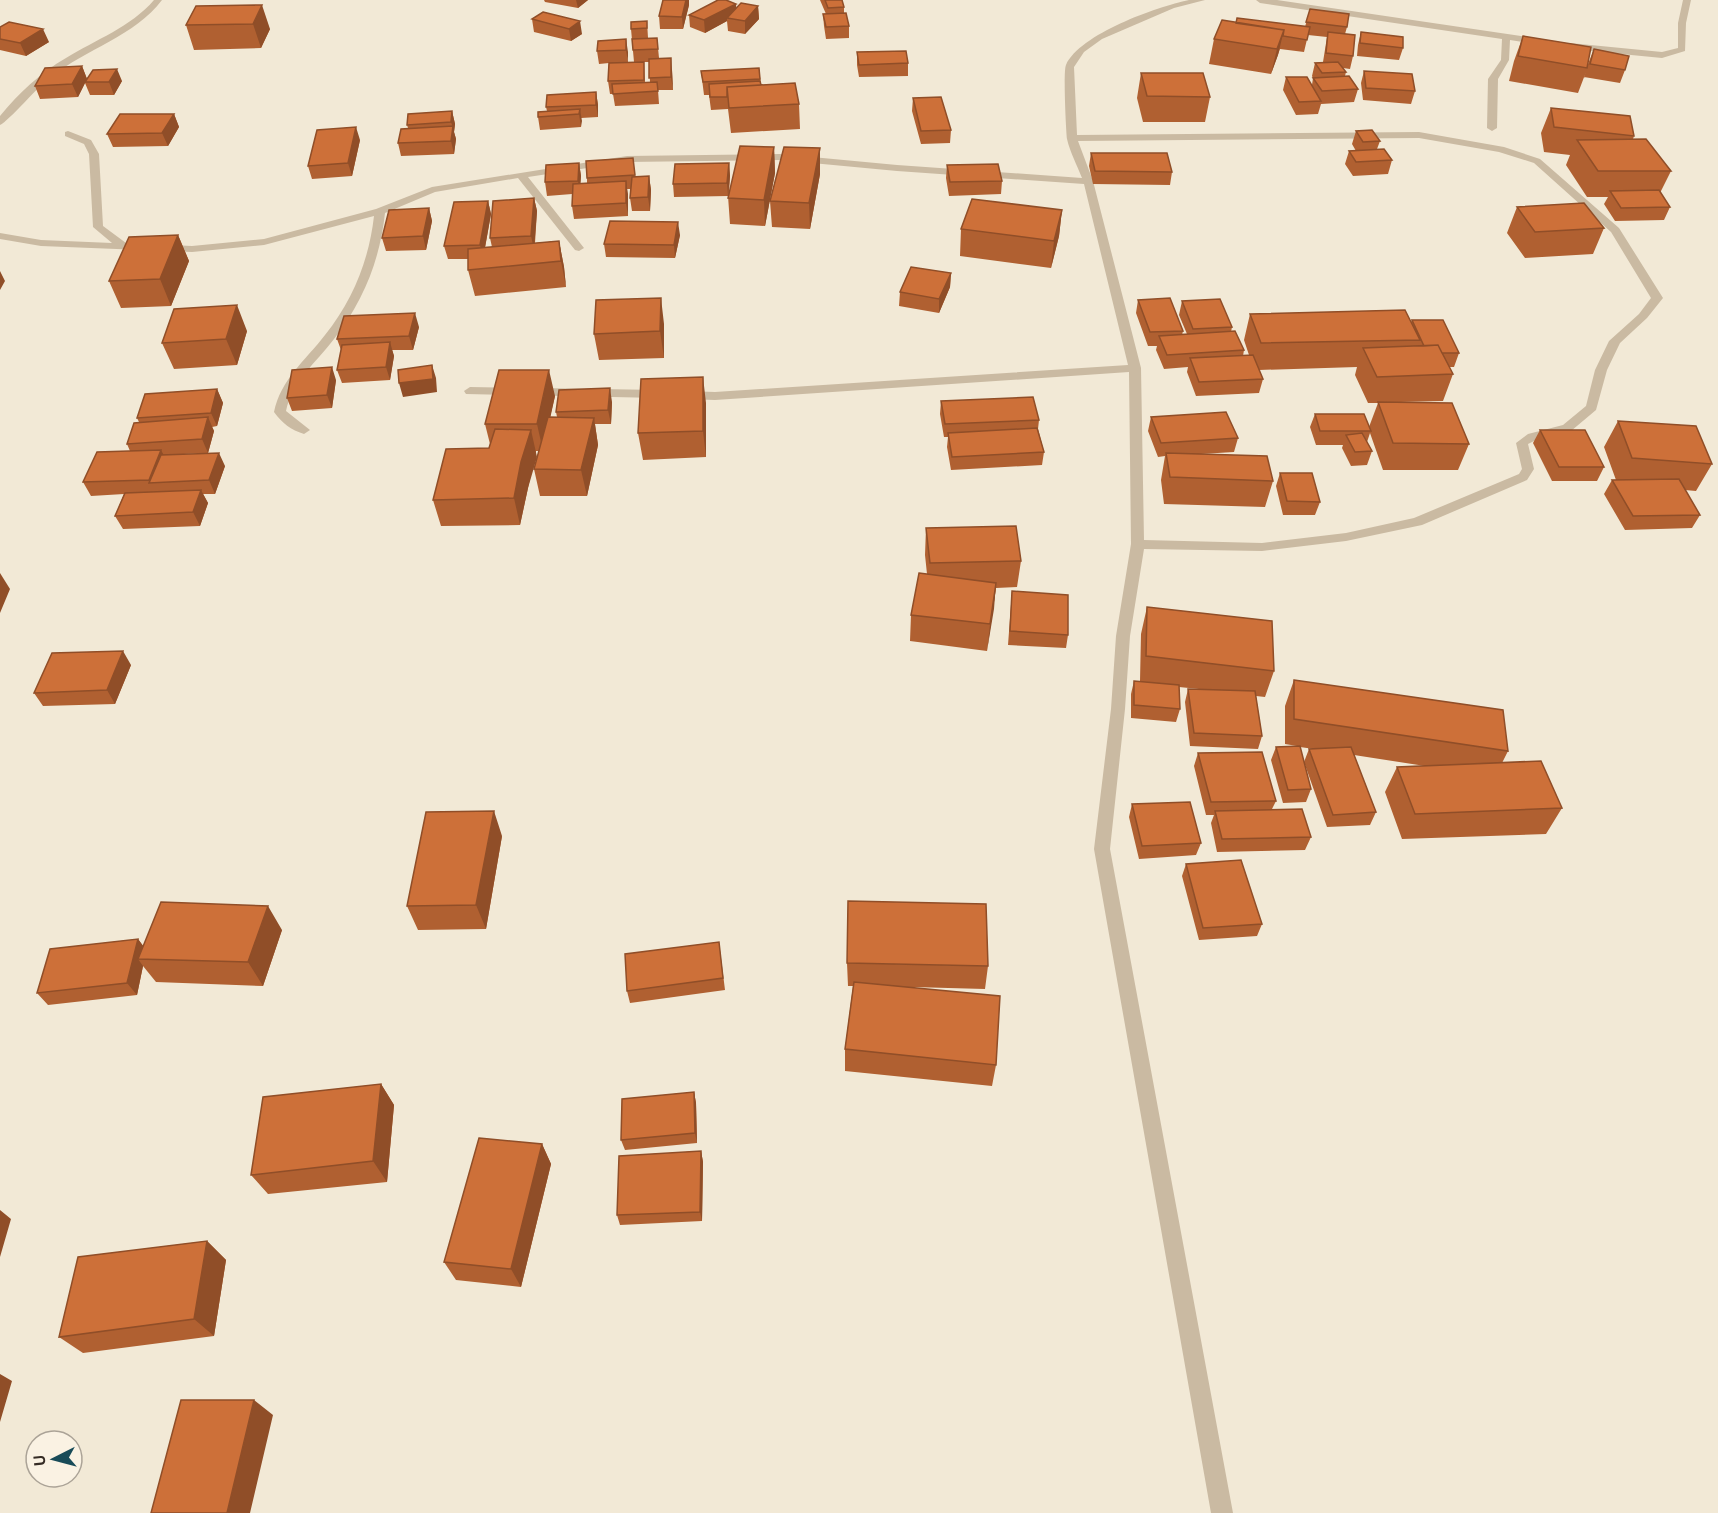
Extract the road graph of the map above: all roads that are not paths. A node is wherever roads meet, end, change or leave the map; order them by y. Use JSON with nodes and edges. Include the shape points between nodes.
{"nodes":[{"id":1,"x":158,"y":0,"type":"edge"},
{"id":2,"x":1201,"y":0,"type":"edge"},
{"id":3,"x":1260,"y":0,"type":"edge"},
{"id":4,"x":1688,"y":0,"type":"edge"},
{"id":5,"x":1506,"y":37,"type":"junction"},
{"id":6,"x":1549,"y":43,"type":"edge"},
{"id":7,"x":1560,"y":45,"type":"edge"},
{"id":8,"x":0,"y":122,"type":"edge"},
{"id":9,"x":1492,"y":128,"type":"dead end"},
{"id":10,"x":69,"y":134,"type":"dead end"},
{"id":11,"x":1072,"y":138,"type":"junction"},
{"id":12,"x":521,"y":174,"type":"junction"},
{"id":13,"x":1088,"y":181,"type":"junction"},
{"id":14,"x":380,"y":211,"type":"junction"},
{"id":15,"x":0,"y":236,"type":"edge"},
{"id":16,"x":123,"y":246,"type":"junction"},
{"id":17,"x":579,"y":248,"type":"dead end"},
{"id":18,"x":1135,"y":368,"type":"junction"},
{"id":19,"x":470,"y":391,"type":"dead end"},
{"id":20,"x":304,"y":430,"type":"dead end"},
{"id":21,"x":1138,"y":544,"type":"junction"},
{"id":22,"x":1222,"y":1513,"type":"edge"}],
"edges":[{"from":1,"to":8,"type":"street","via":[[126,27],[66,62],[18,99]]},
{"from":2,"to":11,"type":"street","via":[[1131,22],[1081,50],[1069,67]]},
{"from":3,"to":5,"type":"street"},
{"from":4,"to":7,"type":"street","via":[[1682,23],[1682,49],[1662,55]]},
{"from":5,"to":6,"type":"street"},
{"from":5,"to":9,"type":"street","via":[[1505,60],[1493,79]]},
{"from":10,"to":16,"type":"street","via":[[88,141],[94,154],[98,227]]},
{"from":11,"to":13,"type":"street"},
{"from":11,"to":21,"type":"street","via":[[1419,135],[1501,149],[1537,162],[1615,230],[1657,298],[1615,340],[1601,370],[1592,407],[1567,428],[1522,443],[1528,469],[1523,477],[1416,522],[1346,537],[1262,547]]},
{"from":12,"to":13,"type":"street","via":[[627,159],[780,156]]},
{"from":12,"to":14,"type":"street","via":[[432,190]]},
{"from":12,"to":17,"type":"street"},
{"from":13,"to":18,"type":"street"},
{"from":14,"to":16,"type":"street","via":[[264,242],[192,249]]},
{"from":14,"to":20,"type":"street","via":[[369,272],[359,292],[331,336],[288,386],[282,401],[280,412]]},
{"from":15,"to":16,"type":"street","via":[[41,243]]},
{"from":18,"to":19,"type":"street","via":[[715,396]]},
{"from":18,"to":21,"type":"street"},
{"from":21,"to":22,"type":"street","via":[[1123,636],[1102,849]]}]}
